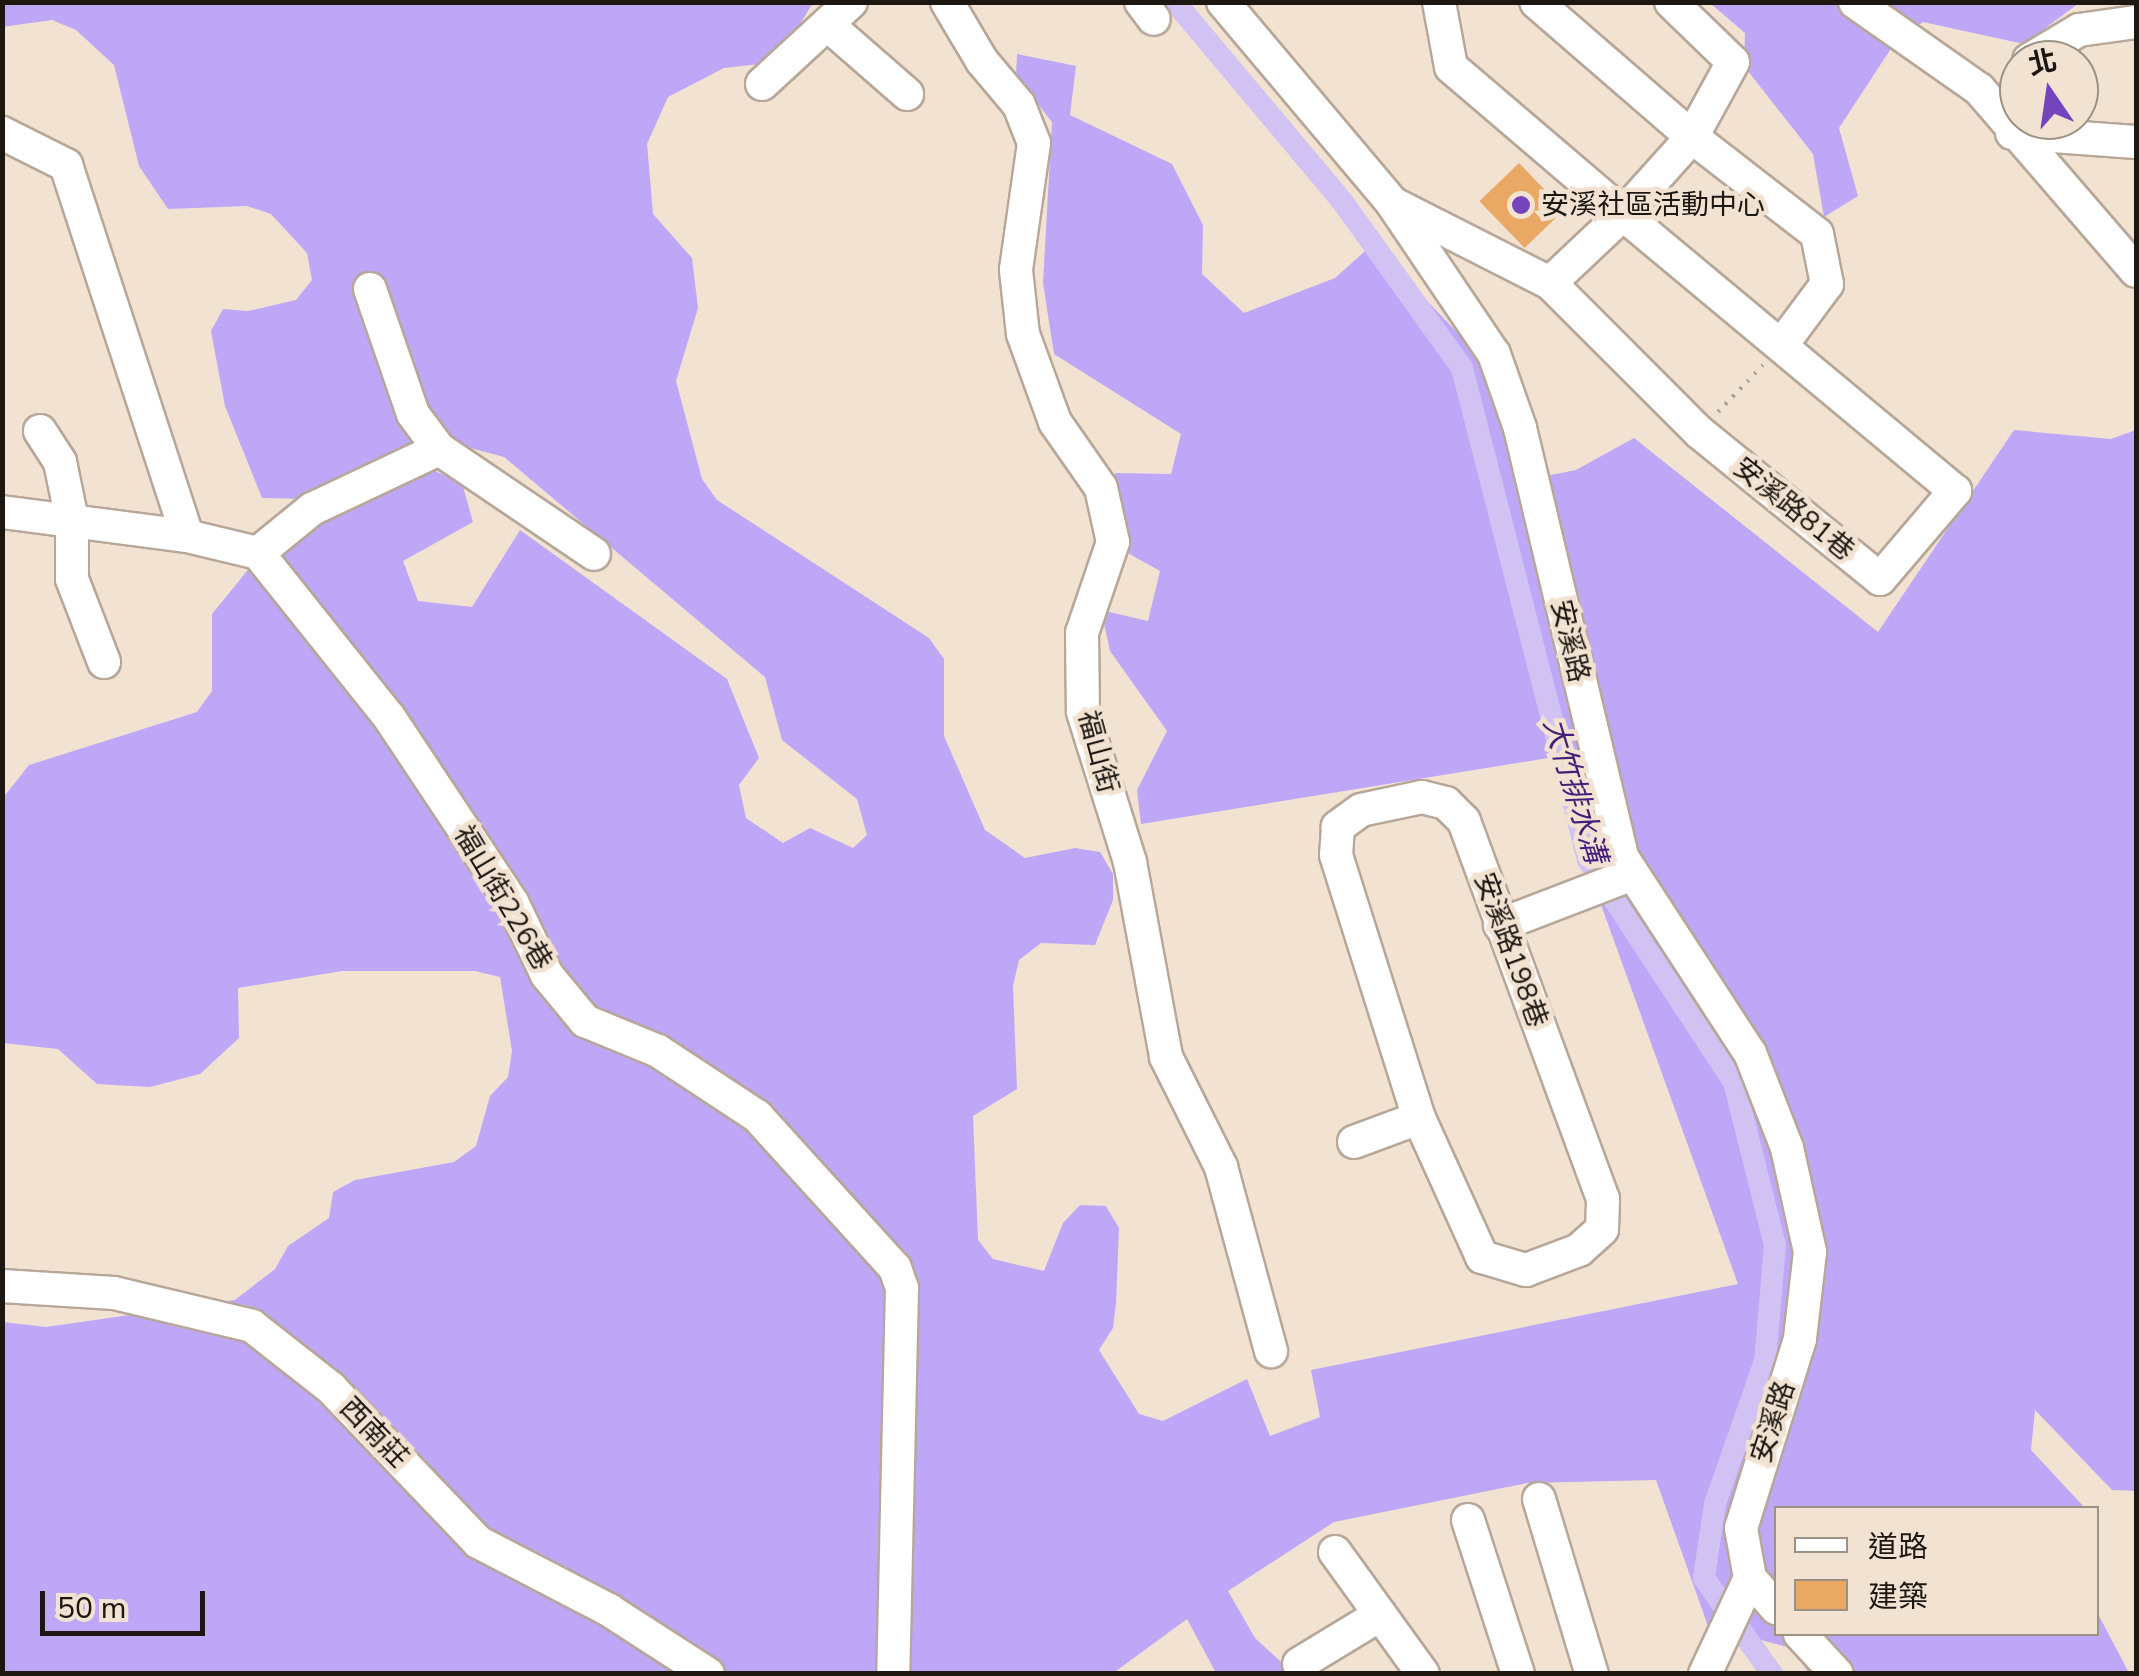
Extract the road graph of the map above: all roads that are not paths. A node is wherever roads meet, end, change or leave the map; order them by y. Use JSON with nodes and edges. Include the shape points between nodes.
{"nodes":[{"id":1,"x":947,"y":2,"type":"edge"},
{"id":2,"x":1223,"y":2,"type":"edge"},
{"id":3,"x":1439,"y":2,"type":"edge"},
{"id":4,"x":1536,"y":2,"type":"edge"},
{"id":5,"x":1671,"y":2,"type":"edge"},
{"id":6,"x":1854,"y":2,"type":"edge"},
{"id":7,"x":840,"y":14,"type":"edge"},
{"id":8,"x":2136,"y":22,"type":"edge"},
{"id":9,"x":2062,"y":40,"type":"edge"},
{"id":10,"x":1999,"y":78,"type":"edge"},
{"id":11,"x":762,"y":84,"type":"dead end"},
{"id":12,"x":1980,"y":90,"type":"junction"},
{"id":13,"x":907,"y":94,"type":"dead end"},
{"id":14,"x":1999,"y":116,"type":"edge"},
{"id":15,"x":2,"y":133,"type":"edge"},
{"id":16,"x":1692,"y":137,"type":"junction"},
{"id":17,"x":2099,"y":139,"type":"edge"},
{"id":18,"x":2018,"y":140,"type":"edge"},
{"id":19,"x":2136,"y":142,"type":"edge"},
{"id":20,"x":1392,"y":204,"type":"junction"},
{"id":21,"x":1623,"y":214,"type":"junction"},
{"id":22,"x":2136,"y":271,"type":"edge"},
{"id":23,"x":1550,"y":282,"type":"junction"},
{"id":24,"x":370,"y":288,"type":"dead end"},
{"id":25,"x":1783,"y":343,"type":"junction"},
{"id":26,"x":40,"y":431,"type":"dead end"},
{"id":27,"x":438,"y":449,"type":"junction"},
{"id":28,"x":2,"y":512,"type":"edge"},
{"id":29,"x":72,"y":520,"type":"junction"},
{"id":30,"x":187,"y":536,"type":"junction"},
{"id":31,"x":258,"y":553,"type":"junction"},
{"id":32,"x":594,"y":554,"type":"dead end"},
{"id":33,"x":104,"y":662,"type":"dead end"},
{"id":34,"x":1618,"y":882,"type":"junction"},
{"id":35,"x":1500,"y":925,"type":"junction"},
{"id":36,"x":1419,"y":1118,"type":"junction"},
{"id":37,"x":1354,"y":1142,"type":"dead end"},
{"id":38,"x":2,"y":1286,"type":"edge"},
{"id":39,"x":1271,"y":1351,"type":"dead end"},
{"id":40,"x":1540,"y":1498,"type":"dead end"},
{"id":41,"x":1468,"y":1520,"type":"dead end"},
{"id":42,"x":1334,"y":1552,"type":"dead end"},
{"id":43,"x":1750,"y":1578,"type":"junction"},
{"id":44,"x":1774,"y":1606,"type":"edge"},
{"id":45,"x":1380,"y":1615,"type":"junction"},
{"id":46,"x":1802,"y":1636,"type":"edge"},
{"id":47,"x":1300,"y":1664,"type":"dead end"},
{"id":48,"x":1705,"y":1670,"type":"edge"},
{"id":49,"x":708,"y":1674,"type":"edge"},
{"id":50,"x":893,"y":1674,"type":"edge"},
{"id":51,"x":1423,"y":1674,"type":"edge"},
{"id":52,"x":1518,"y":1674,"type":"edge"},
{"id":53,"x":1592,"y":1674,"type":"edge"},
{"id":54,"x":1836,"y":1674,"type":"edge"}],
"edges":[{"from":1,"to":39,"type":"street","name":"福山街","via":[[982,62],[1019,105],[1034,143],[1016,270],[1023,334],[1055,422],[1101,488],[1112,542],[1082,633],[1083,712],[1130,862],[1166,1057],[1221,1167]]},
{"from":2,"to":20,"type":"street","name":"安溪路"},
{"from":3,"to":21,"type":"street","name":"安溪路81巷","via":[[1452,67]]},
{"from":4,"to":16,"type":"street"},
{"from":5,"to":16,"type":"street","via":[[1732,62]]},
{"from":6,"to":12,"type":"street"},
{"from":7,"to":11,"type":"street"},
{"from":7,"to":13,"type":"street"},
{"from":8,"to":9,"type":"street","via":[[2078,30]]},
{"from":10,"to":12,"type":"street"},
{"from":12,"to":14,"type":"street"},
{"from":15,"to":30,"type":"street","via":[[66,165]]},
{"from":16,"to":21,"type":"street"},
{"from":16,"to":25,"type":"street","via":[[1817,234],[1827,284]]},
{"from":17,"to":19,"type":"street"},
{"from":18,"to":22,"type":"street"},
{"from":20,"to":23,"type":"street","name":"安溪路81巷"},
{"from":20,"to":34,"type":"street","name":"安溪路","via":[[1494,354],[1520,428],[1622,857]]},
{"from":21,"to":23,"type":"street"},
{"from":21,"to":25,"type":"street","name":"安溪路81巷"},
{"from":23,"to":25,"type":"street","name":"安溪路81巷","via":[[1699,432],[1880,578],[1955,491]]},
{"from":24,"to":27,"type":"street","via":[[412,414]]},
{"from":26,"to":29,"type":"street","via":[[60,462]]},
{"from":27,"to":31,"type":"street","via":[[312,510]]},
{"from":27,"to":32,"type":"street"},
{"from":28,"to":29,"type":"street"},
{"from":29,"to":30,"type":"street"},
{"from":29,"to":33,"type":"street","via":[[72,579]]},
{"from":30,"to":31,"type":"street"},
{"from":31,"to":50,"type":"street","name":"福山街226巷","via":[[389,718],[512,902],[547,975],[584,1021],[658,1051],[756,1116],[895,1268],[902,1288]]},
{"from":34,"to":35,"type":"street"},
{"from":34,"to":43,"type":"street","name":"安溪路","via":[[1750,1053],[1808,1225],[1800,1339],[1742,1528]]},
{"from":35,"to":36,"type":"street","name":"安溪路198巷","via":[[1464,821],[1446,802],[1422,797],[1361,810],[1338,827],[1336,855]]},
{"from":35,"to":36,"type":"street","name":"安溪路198巷","via":[[1603,1199],[1602,1229],[1579,1250],[1526,1270],[1482,1257]]},
{"from":36,"to":37,"type":"street"},
{"from":38,"to":49,"type":"street","name":"西南莊","via":[[114,1293],[252,1326],[332,1388],[478,1542],[609,1610]]},
{"from":40,"to":53,"type":"street"},
{"from":41,"to":52,"type":"street"},
{"from":42,"to":45,"type":"street"},
{"from":43,"to":44,"type":"street"},
{"from":43,"to":48,"type":"street"},
{"from":45,"to":47,"type":"street"},
{"from":45,"to":51,"type":"street"},
{"from":46,"to":54,"type":"street"}]}
